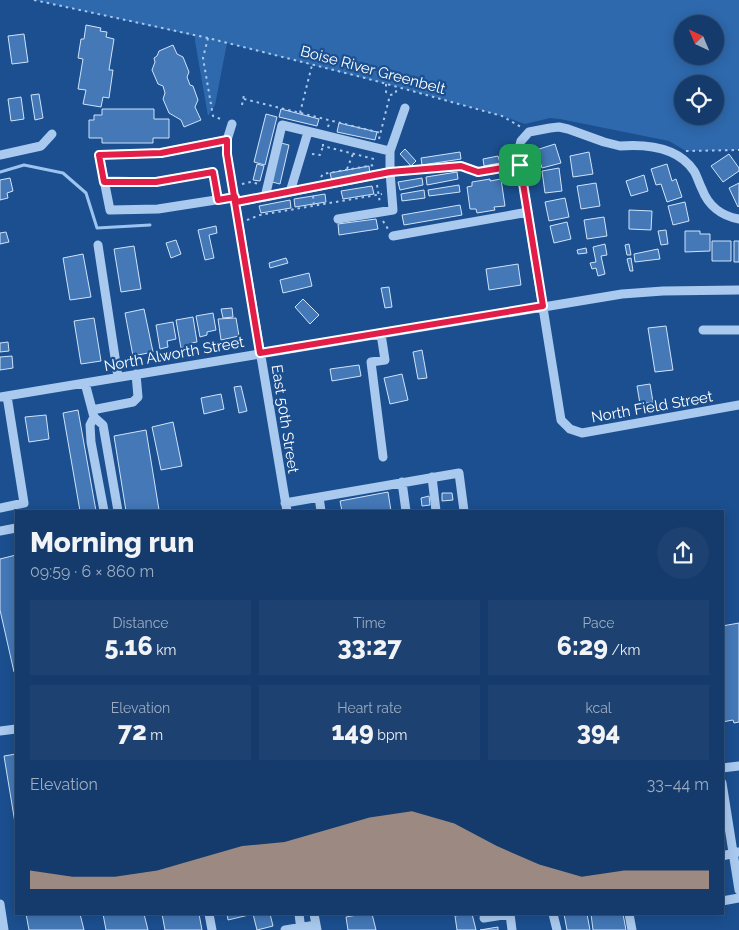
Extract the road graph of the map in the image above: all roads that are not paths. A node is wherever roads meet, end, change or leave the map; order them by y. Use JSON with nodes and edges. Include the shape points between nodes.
{"nodes":[{"id":1,"x":405,"y":108,"type":"dead end"},
{"id":2,"x":232,"y":124,"type":"dead end"},
{"id":3,"x":308,"y":132,"type":"junction"},
{"id":4,"x":52,"y":134,"type":"dead end"},
{"id":5,"x":227,"y":140,"type":"junction"},
{"id":6,"x":390,"y":151,"type":"junction"},
{"id":7,"x":0,"y":155,"type":"edge"},
{"id":8,"x":520,"y":165,"type":"junction"},
{"id":9,"x":390,"y":172,"type":"junction"},
{"id":10,"x":104,"y":182,"type":"junction"},
{"id":11,"x":290,"y":192,"type":"junction"},
{"id":12,"x":265,"y":196,"type":"junction"},
{"id":13,"x":218,"y":200,"type":"junction"},
{"id":14,"x":235,"y":200,"type":"junction"},
{"id":15,"x":528,"y":212,"type":"junction"},
{"id":16,"x":338,"y":219,"type":"dead end"},
{"id":17,"x":739,"y":219,"type":"edge"},
{"id":18,"x":390,"y":233,"type":"road end"},
{"id":19,"x":98,"y":245,"type":"dead end"},
{"id":20,"x":739,"y":290,"type":"edge"},
{"id":21,"x":543,"y":306,"type":"junction"},
{"id":22,"x":703,"y":330,"type":"dead end"},
{"id":23,"x":739,"y":330,"type":"edge"},
{"id":24,"x":381,"y":334,"type":"junction"},
{"id":25,"x":260,"y":353,"type":"junction"},
{"id":26,"x":136,"y":374,"type":"junction"},
{"id":27,"x":118,"y":377,"type":"junction"},
{"id":28,"x":85,"y":383,"type":"junction"},
{"id":29,"x":4,"y":397,"type":"edge"},
{"id":30,"x":739,"y":405,"type":"edge"},
{"id":31,"x":93,"y":414,"type":"junction"},
{"id":32,"x":383,"y":457,"type":"dead end"},
{"id":33,"x":432,"y":477,"type":"junction"},
{"id":34,"x":402,"y":482,"type":"junction"},
{"id":35,"x":319,"y":497,"type":"junction"},
{"id":36,"x":286,"y":507,"type":"edge"},
{"id":37,"x":0,"y":508,"type":"edge"},
{"id":38,"x":104,"y":510,"type":"edge"},
{"id":39,"x":118,"y":510,"type":"edge"},
{"id":40,"x":321,"y":510,"type":"edge"},
{"id":41,"x":406,"y":510,"type":"edge"},
{"id":42,"x":436,"y":510,"type":"edge"},
{"id":43,"x":464,"y":510,"type":"edge"},
{"id":44,"x":15,"y":528,"type":"edge"},
{"id":45,"x":0,"y":531,"type":"edge"},
{"id":46,"x":15,"y":729,"type":"edge"},
{"id":47,"x":0,"y":731,"type":"edge"},
{"id":48,"x":739,"y":766,"type":"edge"},
{"id":49,"x":724,"y":768,"type":"edge"},
{"id":50,"x":724,"y":793,"type":"edge"},
{"id":51,"x":736,"y":853,"type":"edge"},
{"id":52,"x":739,"y":890,"type":"edge"},
{"id":53,"x":739,"y":898,"type":"edge"},
{"id":54,"x":724,"y":901,"type":"edge"},
{"id":55,"x":0,"y":904,"type":"edge"},
{"id":56,"x":209,"y":915,"type":"edge"},
{"id":57,"x":299,"y":915,"type":"edge"},
{"id":58,"x":314,"y":915,"type":"edge"},
{"id":59,"x":504,"y":915,"type":"edge"},
{"id":60,"x":510,"y":915,"type":"edge"},
{"id":61,"x":553,"y":915,"type":"edge"},
{"id":62,"x":629,"y":915,"type":"edge"},
{"id":63,"x":484,"y":918,"type":"dead end"},
{"id":64,"x":317,"y":928,"type":"edge"},
{"id":65,"x":301,"y":929,"type":"edge"},
{"id":66,"x":4,"y":930,"type":"edge"},
{"id":67,"x":212,"y":930,"type":"edge"},
{"id":68,"x":285,"y":930,"type":"edge"},
{"id":69,"x":512,"y":930,"type":"edge"},
{"id":70,"x":557,"y":930,"type":"edge"},
{"id":71,"x":632,"y":930,"type":"edge"}],
"edges":[{"from":1,"to":6,"type":"street"},
{"from":2,"to":5,"type":"street","name":"East 50th Street"},
{"from":3,"to":6,"type":"street"},
{"from":3,"to":11,"type":"street"},
{"from":3,"to":12,"type":"street","via":[[282,125]]},
{"from":4,"to":7,"type":"street","via":[[41,146]]},
{"from":5,"to":10,"type":"street","via":[[161,153],[99,155]]},
{"from":5,"to":14,"type":"street","name":"East 50th Street"},
{"from":6,"to":9,"type":"street"},
{"from":8,"to":9,"type":"street","via":[[478,172],[461,166]]},
{"from":8,"to":15,"type":"street"},
{"from":8,"to":17,"type":"street","via":[[518,152],[521,141],[529,132],[559,127],[620,146],[652,147],[676,154],[695,172],[709,203],[730,218]]},
{"from":9,"to":11,"type":"street"},
{"from":9,"to":16,"type":"street","via":[[393,210]]},
{"from":10,"to":13,"type":"street","via":[[110,210],[158,209]]},
{"from":10,"to":13,"type":"street","via":[[156,182],[213,172]]},
{"from":11,"to":12,"type":"street"},
{"from":12,"to":14,"type":"street"},
{"from":13,"to":14,"type":"street"},
{"from":14,"to":25,"type":"street","name":"East 50th Street"},
{"from":15,"to":18,"type":"street"},
{"from":15,"to":21,"type":"street"},
{"from":19,"to":27,"type":"street"},
{"from":20,"to":21,"type":"street","name":"North Alworth Street","via":[[622,294]]},
{"from":21,"to":24,"type":"street","name":"North Alworth Street"},
{"from":21,"to":30,"type":"street","name":"North Field Street","via":[[561,420],[570,428],[582,433]]},
{"from":22,"to":23,"type":"street"},
{"from":24,"to":25,"type":"street","name":"North Alworth Street"},
{"from":24,"to":32,"type":"street","via":[[384,360],[371,362]]},
{"from":25,"to":26,"type":"street","name":"North Alworth Street"},
{"from":25,"to":36,"type":"street","name":"East 50th Street"},
{"from":26,"to":27,"type":"street","name":"North Alworth Street"},
{"from":26,"to":31,"type":"street","via":[[138,397],[133,402]]},
{"from":27,"to":28,"type":"street","name":"North Alworth Street"},
{"from":28,"to":29,"type":"street","name":"North Alworth Street"},
{"from":28,"to":31,"type":"street"},
{"from":29,"to":37,"type":"street","via":[[24,503]]},
{"from":31,"to":38,"type":"street","via":[[91,442]]},
{"from":31,"to":39,"type":"street","via":[[104,425]]},
{"from":33,"to":34,"type":"street"},
{"from":33,"to":42,"type":"street"},
{"from":33,"to":43,"type":"street","via":[[458,473]]},
{"from":34,"to":35,"type":"street"},
{"from":34,"to":41,"type":"street"},
{"from":35,"to":36,"type":"street"},
{"from":35,"to":40,"type":"street"},
{"from":44,"to":45,"type":"street"},
{"from":46,"to":47,"type":"street"},
{"from":48,"to":49,"type":"street"},
{"from":50,"to":51,"type":"street"},
{"from":51,"to":52,"type":"street"},
{"from":53,"to":54,"type":"street"},
{"from":55,"to":66,"type":"street"},
{"from":56,"to":67,"type":"street"},
{"from":57,"to":65,"type":"street"},
{"from":58,"to":64,"type":"street"},
{"from":59,"to":63,"type":"street"},
{"from":60,"to":69,"type":"street"},
{"from":61,"to":70,"type":"street"},
{"from":62,"to":71,"type":"street"},
{"from":64,"to":65,"type":"street"},
{"from":65,"to":68,"type":"street"}]}
